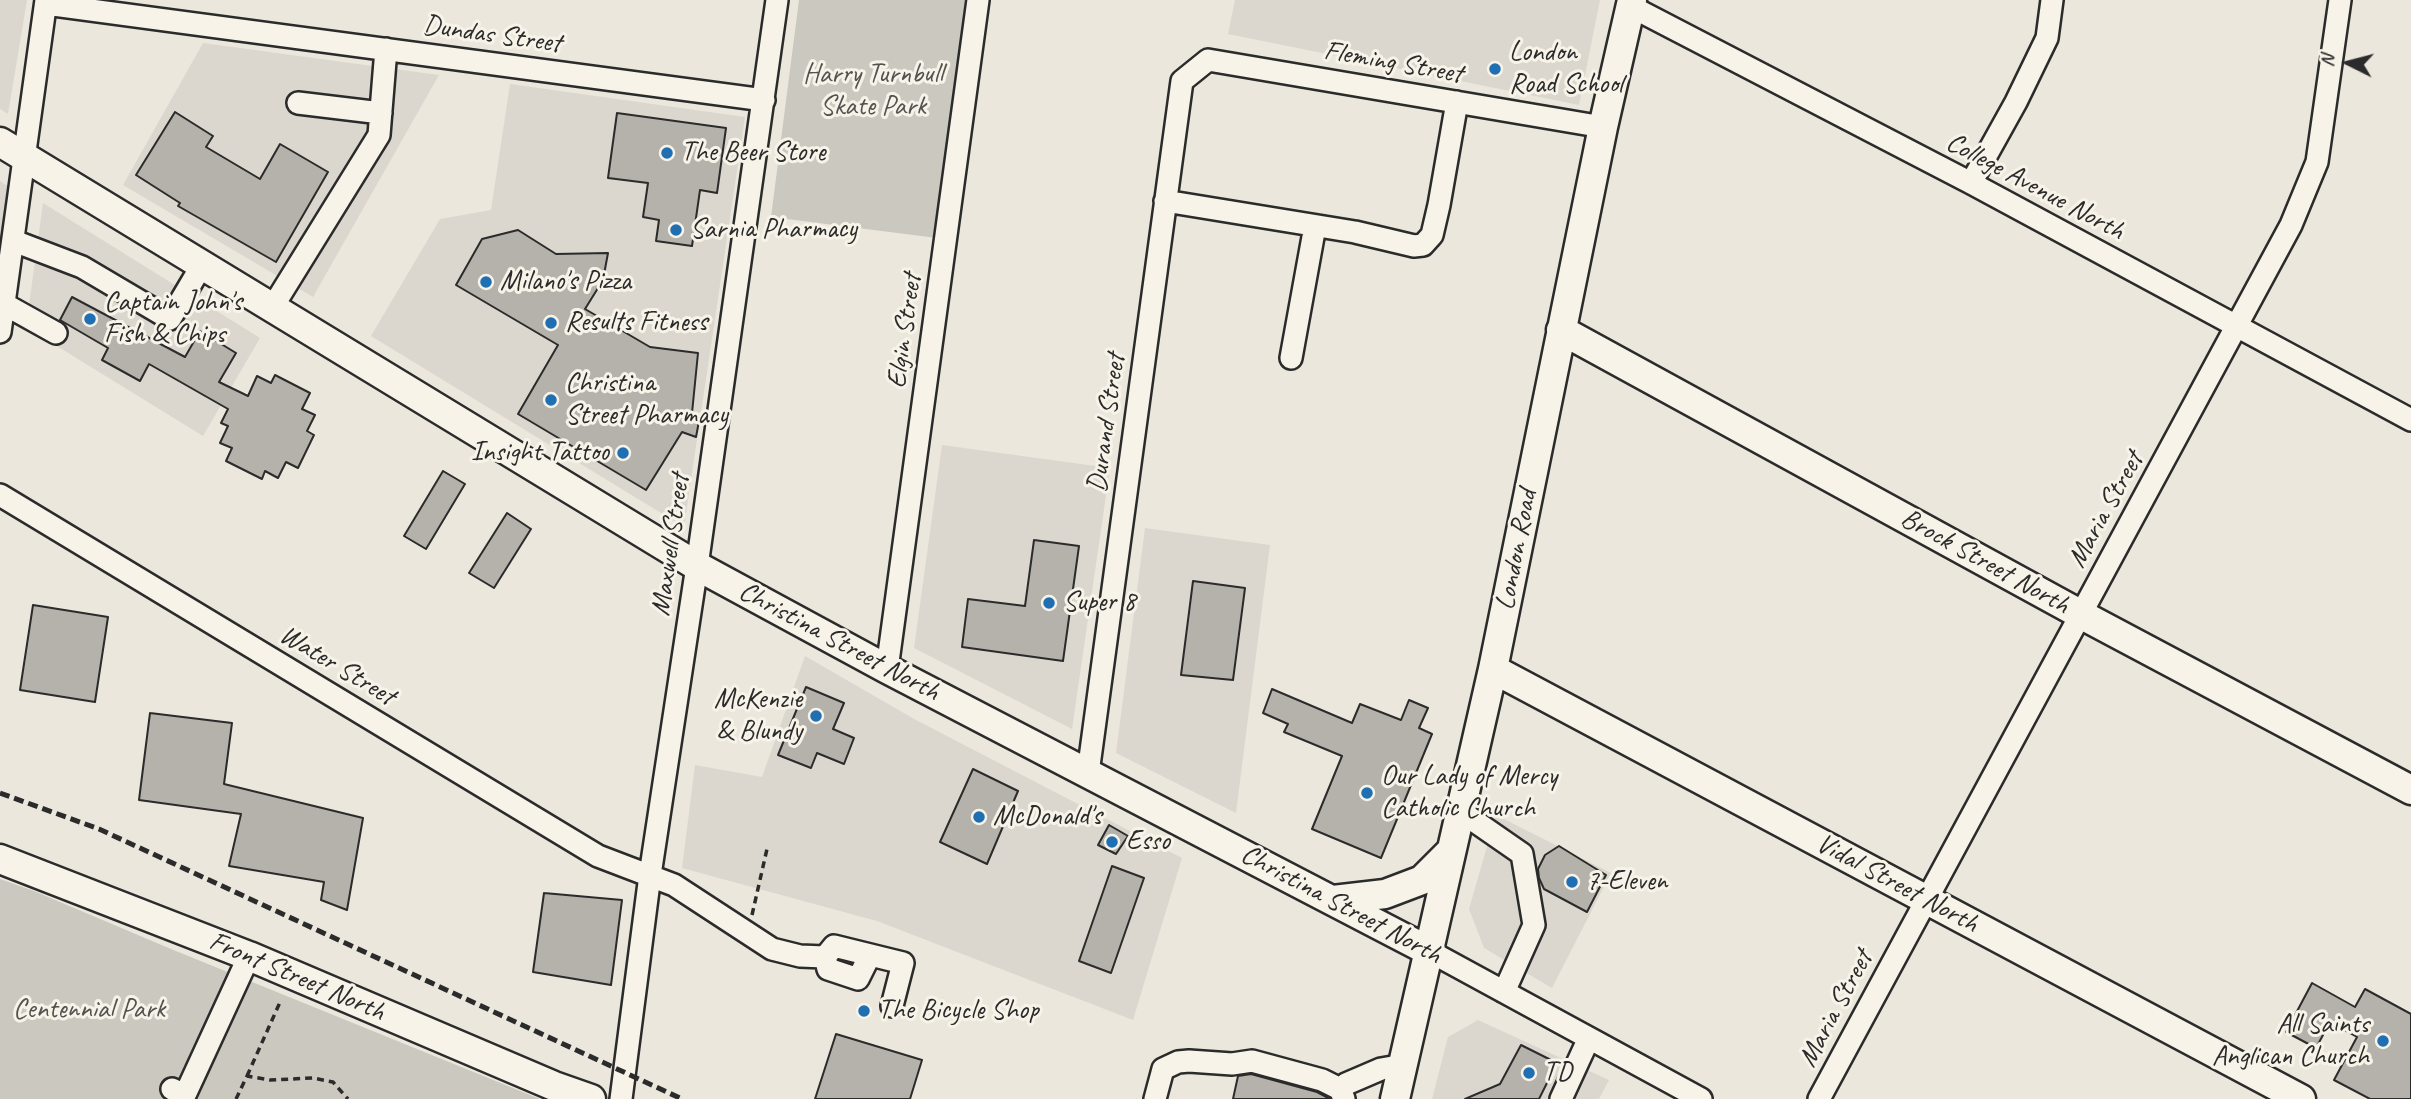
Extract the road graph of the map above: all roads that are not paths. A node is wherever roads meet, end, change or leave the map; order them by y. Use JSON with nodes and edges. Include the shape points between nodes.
{"nodes":[{"id":1,"x":777,"y":0,"type":"edge"},
{"id":2,"x":978,"y":0,"type":"edge"},
{"id":3,"x":2052,"y":0,"type":"edge"},
{"id":4,"x":2340,"y":0,"type":"edge"},
{"id":5,"x":46,"y":2,"type":"edge"},
{"id":6,"x":1631,"y":3,"type":"edge"},
{"id":7,"x":386,"y":50,"type":"junction"},
{"id":8,"x":1181,"y":82,"type":"joint"},
{"id":9,"x":764,"y":100,"type":"junction"},
{"id":10,"x":1457,"y":102,"type":"junction"},
{"id":11,"x":298,"y":103,"type":"dead end"},
{"id":12,"x":381,"y":113,"type":"junction"},
{"id":13,"x":1603,"y":127,"type":"junction"},
{"id":14,"x":0,"y":142,"type":"edge"},
{"id":15,"x":26,"y":158,"type":"junction"},
{"id":16,"x":1971,"y":183,"type":"junction"},
{"id":17,"x":1165,"y":201,"type":"junction"},
{"id":18,"x":1315,"y":226,"type":"junction"},
{"id":19,"x":13,"y":241,"type":"junction"},
{"id":20,"x":202,"y":265,"type":"junction"},
{"id":21,"x":4,"y":304,"type":"junction"},
{"id":22,"x":272,"y":308,"type":"junction"},
{"id":23,"x":2237,"y":327,"type":"junction"},
{"id":24,"x":1561,"y":330,"type":"junction"},
{"id":25,"x":0,"y":332,"type":"edge"},
{"id":26,"x":56,"y":332,"type":"dead end"},
{"id":27,"x":1291,"y":358,"type":"dead end"},
{"id":28,"x":2411,"y":420,"type":"edge"},
{"id":29,"x":0,"y":495,"type":"edge"},
{"id":30,"x":697,"y":566,"type":"junction"},
{"id":31,"x":2080,"y":614,"type":"junction"},
{"id":32,"x":1493,"y":668,"type":"junction"},
{"id":33,"x":887,"y":669,"type":"junction"},
{"id":34,"x":1088,"y":773,"type":"junction"},
{"id":35,"x":2411,"y":790,"type":"edge"},
{"id":36,"x":1460,"y":811,"type":"junction"},
{"id":37,"x":1451,"y":851,"type":"junction"},
{"id":38,"x":0,"y":859,"type":"edge"},
{"id":39,"x":650,"y":875,"type":"junction"},
{"id":40,"x":1926,"y":899,"type":"junction"},
{"id":41,"x":1333,"y":900,"type":"junction"},
{"id":42,"x":1429,"y":951,"type":"junction"},
{"id":43,"x":249,"y":956,"type":"junction"},
{"id":44,"x":1504,"y":992,"type":"junction"},
{"id":45,"x":892,"y":1006,"type":"dead end"},
{"id":46,"x":1589,"y":1038,"type":"junction"},
{"id":47,"x":1404,"y":1065,"type":"junction"},
{"id":48,"x":172,"y":1089,"type":"dead end"},
{"id":49,"x":1342,"y":1094,"type":"edge"},
{"id":50,"x":591,"y":1099,"type":"edge"},
{"id":51,"x":621,"y":1099,"type":"edge"},
{"id":52,"x":1155,"y":1099,"type":"edge"},
{"id":53,"x":1395,"y":1099,"type":"edge"},
{"id":54,"x":1560,"y":1099,"type":"edge"},
{"id":55,"x":1701,"y":1099,"type":"edge"},
{"id":56,"x":1819,"y":1099,"type":"edge"},
{"id":57,"x":2301,"y":1099,"type":"edge"}],
"edges":[{"from":1,"to":9,"type":"street","name":"Maxwell Street"},
{"from":2,"to":33,"type":"street","name":"Elgin Street"},
{"from":3,"to":16,"type":"street","via":[[2047,38]]},
{"from":4,"to":23,"type":"street","name":"Maria Street","via":[[2317,162],[2291,225]]},
{"from":5,"to":7,"type":"street","name":"Dundas Street"},
{"from":5,"to":15,"type":"street"},
{"from":6,"to":13,"type":"main road","name":"London Road"},
{"from":6,"to":16,"type":"street","name":"College Avenue North"},
{"from":7,"to":9,"type":"street","name":"Dundas Street"},
{"from":7,"to":12,"type":"street"},
{"from":8,"to":10,"type":"street","name":"Fleming Street","via":[[1208,60]]},
{"from":8,"to":17,"type":"street","name":"Durand Street"},
{"from":9,"to":30,"type":"street","name":"Maxwell Street"},
{"from":10,"to":13,"type":"street","name":"Fleming Street"},
{"from":10,"to":18,"type":"street","via":[[1432,235],[1423,244]]},
{"from":11,"to":12,"type":"street"},
{"from":12,"to":22,"type":"street","via":[[379,135]]},
{"from":13,"to":24,"type":"main road","name":"London Road"},
{"from":14,"to":15,"type":"main road","name":"Christina Street North"},
{"from":15,"to":19,"type":"street"},
{"from":15,"to":20,"type":"main road","name":"Christina Street North"},
{"from":16,"to":23,"type":"street","name":"College Avenue North"},
{"from":17,"to":18,"type":"street"},
{"from":17,"to":34,"type":"street","name":"Durand Street"},
{"from":18,"to":27,"type":"street"},
{"from":19,"to":20,"type":"street","via":[[82,267],[170,319]]},
{"from":19,"to":21,"type":"street"},
{"from":20,"to":22,"type":"main road","name":"Christina Street North"},
{"from":21,"to":25,"type":"street"},
{"from":21,"to":26,"type":"street"},
{"from":22,"to":30,"type":"main road","name":"Christina Street North"},
{"from":23,"to":28,"type":"street","name":"College Avenue North"},
{"from":23,"to":31,"type":"street","name":"Maria Street"},
{"from":24,"to":31,"type":"main road","name":"Brock Street North"},
{"from":24,"to":32,"type":"main road","name":"London Road"},
{"from":29,"to":39,"type":"street","name":"Water Street","via":[[598,856]]},
{"from":30,"to":33,"type":"main road","name":"Christina Street North"},
{"from":30,"to":39,"type":"street","name":"Maxwell Street"},
{"from":31,"to":35,"type":"main road","name":"Brock Street North"},
{"from":31,"to":40,"type":"street","name":"Maria Street"},
{"from":32,"to":36,"type":"main road","name":"London Road"},
{"from":32,"to":40,"type":"main road","name":"Vidal Street North"},
{"from":33,"to":34,"type":"main road","name":"Christina Street North"},
{"from":34,"to":41,"type":"main road","name":"Christina Street North"},
{"from":36,"to":37,"type":"main road","name":"London Road"},
{"from":36,"to":44,"type":"street","via":[[1522,854],[1534,925]]},
{"from":37,"to":41,"type":"main road","via":[[1422,880],[1385,894]]},
{"from":37,"to":42,"type":"main road","name":"London Road"},
{"from":38,"to":43,"type":"main road","name":"Front Street North"},
{"from":39,"to":45,"type":"street","name":"Water Street","via":[[674,885],[772,949],[825,957],[834,946],[903,963]]},
{"from":39,"to":51,"type":"street","name":"Maxwell Street"},
{"from":40,"to":56,"type":"street","name":"Maria Street"},
{"from":40,"to":57,"type":"main road","name":"Vidal Street North"},
{"from":41,"to":42,"type":"main road","name":"Christina Street North"},
{"from":42,"to":44,"type":"street","name":"Christina Street North"},
{"from":42,"to":47,"type":"main road","name":"London Road"},
{"from":43,"to":48,"type":"street","via":[[204,1038],[185,1095]]},
{"from":43,"to":50,"type":"main road","name":"Front Street North"},
{"from":44,"to":46,"type":"street","name":"Christina Street North"},
{"from":46,"to":54,"type":"street"},
{"from":46,"to":55,"type":"street","name":"Christina Street North"},
{"from":47,"to":49,"type":"street","via":[[1362,1076]]},
{"from":47,"to":53,"type":"main road","name":"London Road"},
{"from":49,"to":52,"type":"street","via":[[1322,1080],[1252,1060],[1232,1064],[1189,1061],[1163,1069]]}]}
